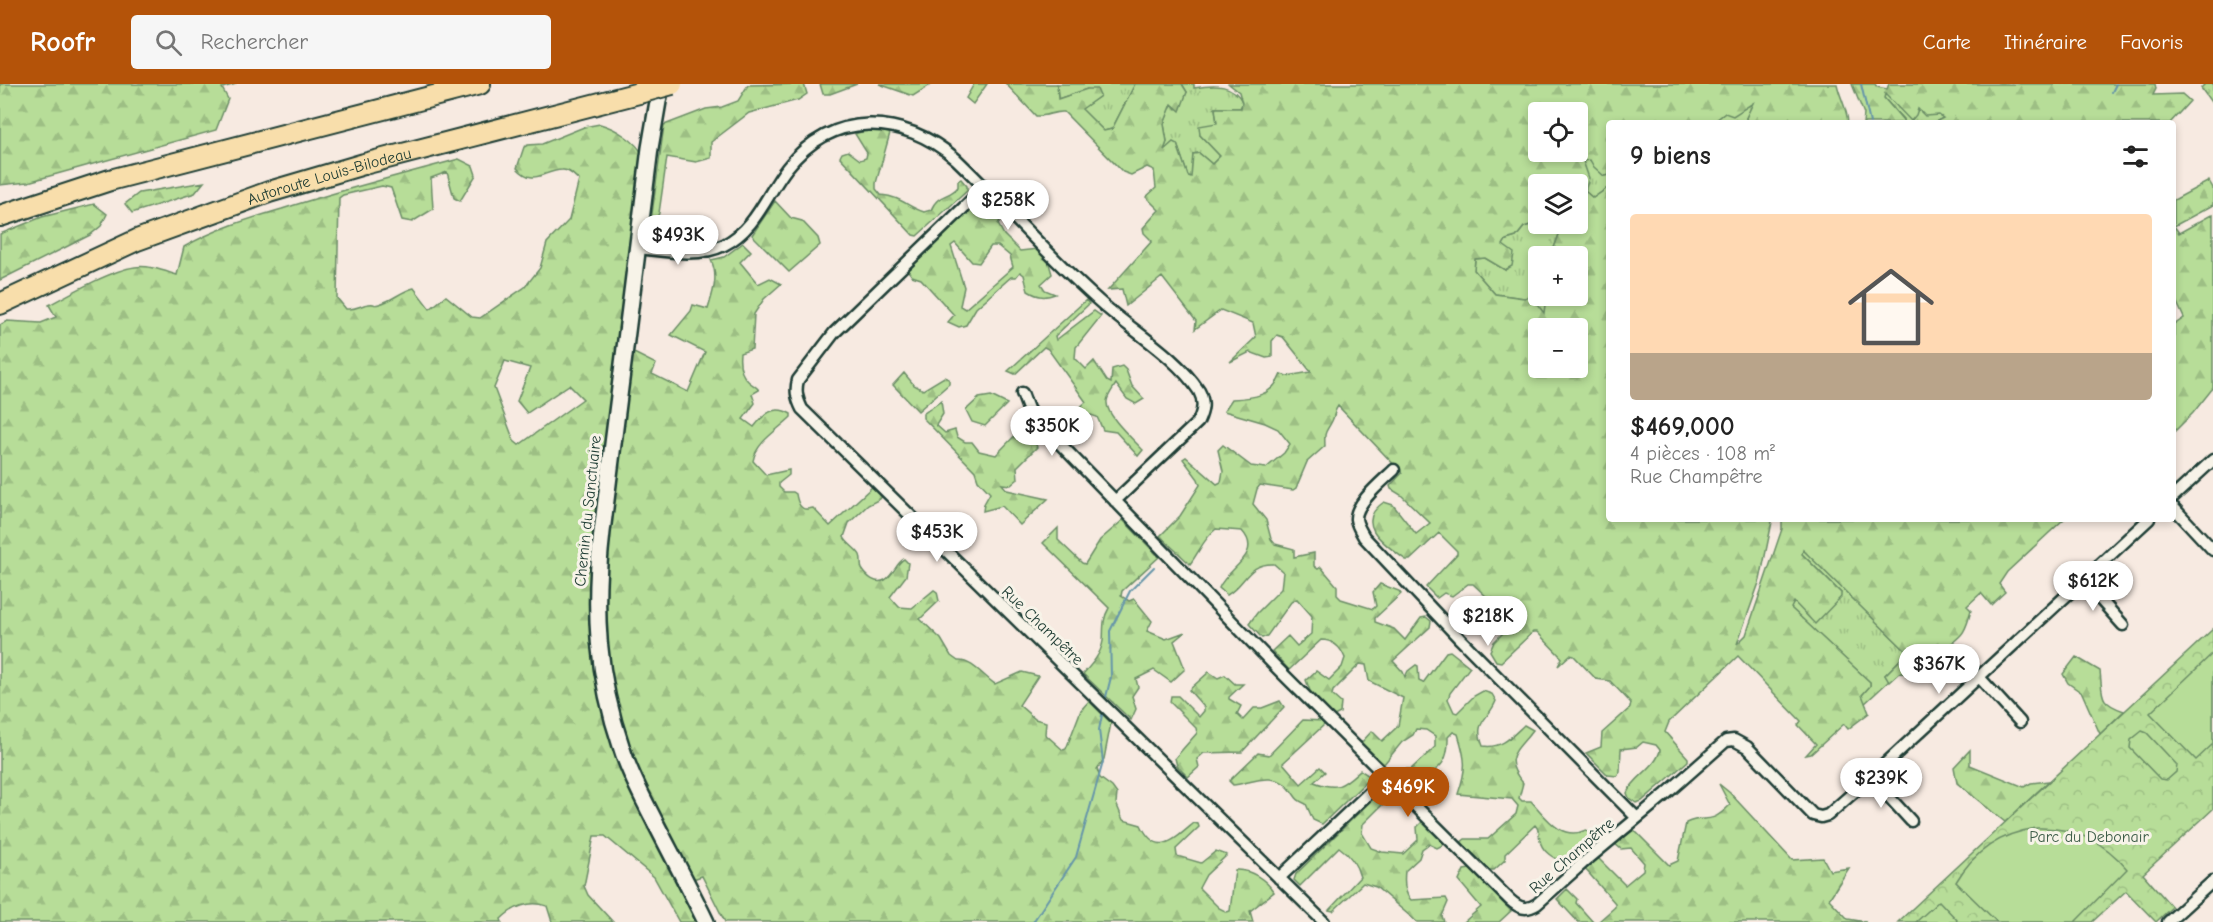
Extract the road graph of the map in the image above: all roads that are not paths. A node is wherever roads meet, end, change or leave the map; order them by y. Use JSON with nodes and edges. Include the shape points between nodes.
{"nodes":[{"id":1,"x":480,"y":84,"type":"edge"},
{"id":2,"x":661,"y":84,"type":"edge"},
{"id":3,"x":672,"y":84,"type":"edge"},
{"id":4,"x":985,"y":187,"type":"junction"},
{"id":5,"x":0,"y":216,"type":"edge"},
{"id":6,"x":638,"y":248,"type":"junction"},
{"id":7,"x":0,"y":304,"type":"edge"},
{"id":8,"x":1022,"y":393,"type":"dead end"},
{"id":9,"x":2213,"y":460,"type":"edge"},
{"id":10,"x":1394,"y":470,"type":"dead end"},
{"id":11,"x":2176,"y":494,"type":"edge"},
{"id":12,"x":1115,"y":501,"type":"junction"},
{"id":13,"x":2176,"y":510,"type":"edge"},
{"id":14,"x":2146,"y":522,"type":"edge"},
{"id":15,"x":2213,"y":550,"type":"edge"},
{"id":16,"x":2083,"y":580,"type":"junction"},
{"id":17,"x":2123,"y":625,"type":"dead end"},
{"id":18,"x":1979,"y":677,"type":"junction"},
{"id":19,"x":2020,"y":722,"type":"dead end"},
{"id":20,"x":1387,"y":776,"type":"junction"},
{"id":21,"x":1871,"y":777,"type":"junction"},
{"id":22,"x":1637,"y":818,"type":"junction"},
{"id":23,"x":1911,"y":821,"type":"dead end"},
{"id":24,"x":1280,"y":878,"type":"junction"},
{"id":25,"x":2213,"y":880,"type":"edge"},
{"id":26,"x":706,"y":922,"type":"edge"},
{"id":27,"x":1323,"y":922,"type":"edge"},
{"id":28,"x":2168,"y":922,"type":"edge"}],
"edges":[{"from":1,"to":5,"type":"highway","via":[[111,180]]},
{"from":2,"to":6,"type":"street","name":"Chemin du Sanctuaire"},
{"from":3,"to":7,"type":"highway","name":"Autoroute Louis-Bilodeau","bridge":true,"via":[[269,192],[137,240]]},
{"from":4,"to":6,"type":"street","via":[[949,152],[919,134],[896,126],[859,125],[835,132],[804,150],[780,177],[751,224],[724,245],[696,253]]},
{"from":4,"to":12,"type":"street","via":[[1090,294],[1169,358],[1202,397],[1198,422]]},
{"from":4,"to":24,"type":"street","name":"Rue Champêtre","via":[[834,333],[798,380],[798,402]]},
{"from":6,"to":26,"type":"street","name":"Chemin du Sanctuaire","via":[[598,560],[597,632],[606,695],[622,751]]},
{"from":8,"to":12,"type":"street","name":"Rue Champêtre","via":[[1035,418]]},
{"from":9,"to":11,"type":"street"},
{"from":10,"to":22,"type":"street","name":"Rue Champêtre","via":[[1358,508],[1356,521],[1364,537]]},
{"from":12,"to":20,"type":"street","name":"Rue Champêtre"},
{"from":13,"to":15,"type":"street"},
{"from":14,"to":16,"type":"street"},
{"from":16,"to":17,"type":"street"},
{"from":16,"to":18,"type":"street"},
{"from":18,"to":19,"type":"street"},
{"from":18,"to":21,"type":"street"},
{"from":20,"to":22,"type":"street","name":"Rue Champêtre","via":[[1510,900],[1524,909],[1538,904]]},
{"from":20,"to":24,"type":"street"},
{"from":21,"to":22,"type":"street","name":"Rue Champêtre","via":[[1821,817],[1813,815],[1747,747],[1734,740],[1726,741]]},
{"from":21,"to":23,"type":"street"},
{"from":24,"to":27,"type":"street","name":"Rue Champêtre"},
{"from":25,"to":28,"type":"street"}]}
